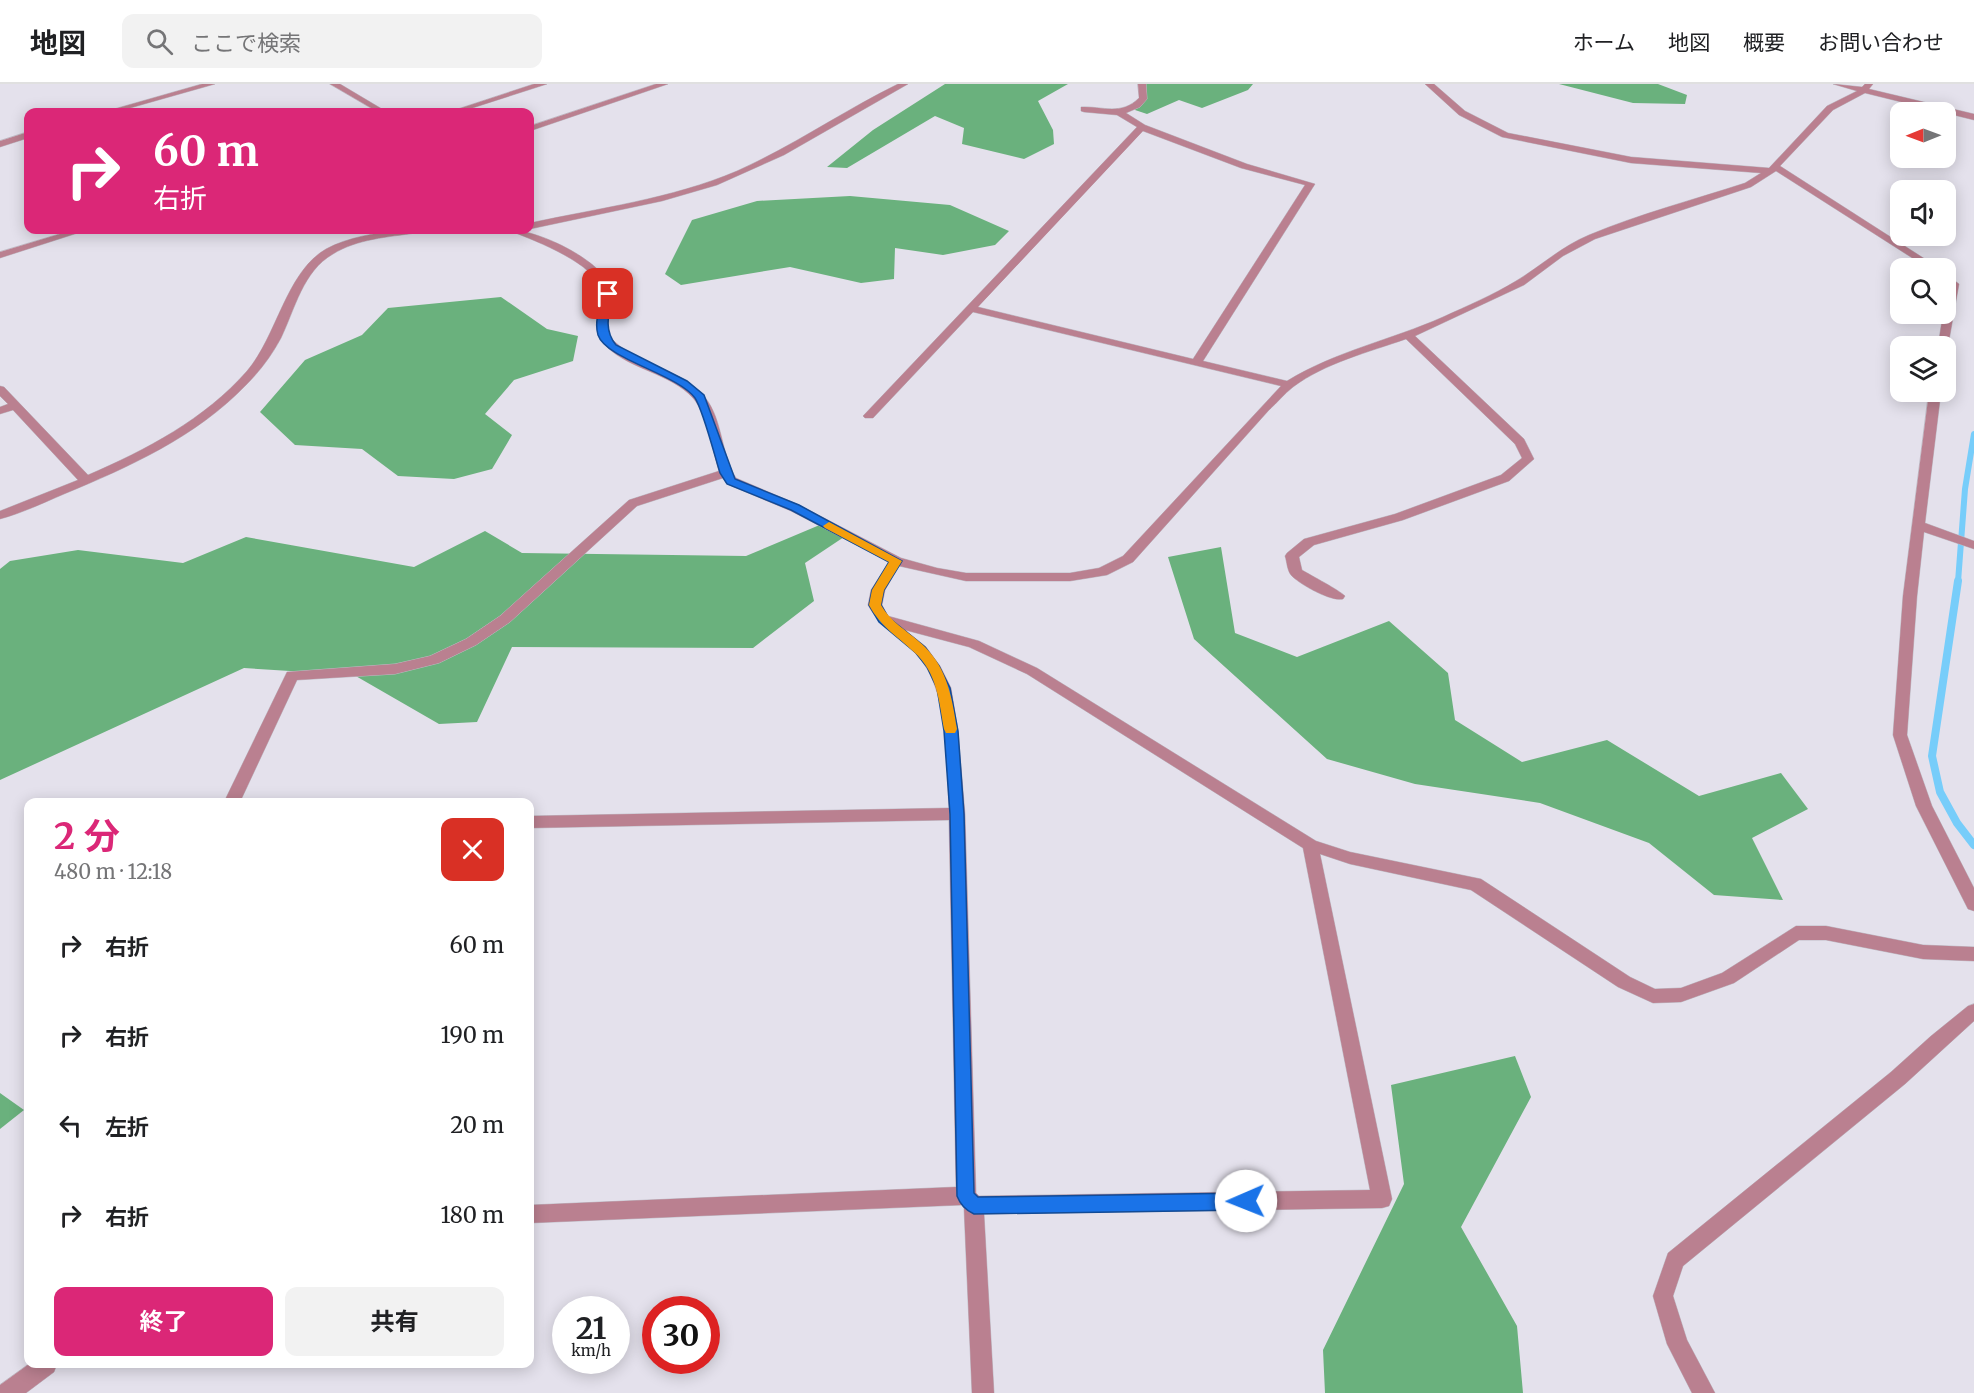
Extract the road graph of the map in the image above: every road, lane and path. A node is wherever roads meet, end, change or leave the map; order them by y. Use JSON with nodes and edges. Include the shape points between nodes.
{"nodes":[{"id":1,"x":211,"y":84,"type":"edge"},
{"id":2,"x":334,"y":84,"type":"edge"},
{"id":3,"x":543,"y":84,"type":"edge"},
{"id":4,"x":664,"y":84,"type":"edge"},
{"id":5,"x":904,"y":84,"type":"edge"},
{"id":6,"x":1142,"y":84,"type":"edge"},
{"id":7,"x":1429,"y":84,"type":"edge"},
{"id":8,"x":1837,"y":84,"type":"edge"},
{"id":9,"x":1869,"y":84,"type":"edge"},
{"id":10,"x":1862,"y":92,"type":"junction"},
{"id":11,"x":123,"y":108,"type":"edge"},
{"id":12,"x":376,"y":108,"type":"edge"},
{"id":13,"x":466,"y":108,"type":"edge"},
{"id":14,"x":1084,"y":109,"type":"dead end"},
{"id":15,"x":1120,"y":113,"type":"junction"},
{"id":16,"x":1974,"y":117,"type":"edge"},
{"id":17,"x":1142,"y":127,"type":"junction"},
{"id":18,"x":534,"y":128,"type":"edge"},
{"id":19,"x":24,"y":136,"type":"edge"},
{"id":20,"x":0,"y":144,"type":"edge"},
{"id":21,"x":1773,"y":169,"type":"junction"},
{"id":22,"x":534,"y":225,"type":"edge"},
{"id":23,"x":69,"y":234,"type":"edge"},
{"id":24,"x":396,"y":234,"type":"edge"},
{"id":25,"x":525,"y":234,"type":"edge"},
{"id":26,"x":0,"y":255,"type":"edge"},
{"id":27,"x":1918,"y":258,"type":"edge"},
{"id":28,"x":970,"y":308,"type":"junction"},
{"id":29,"x":1408,"y":335,"type":"junction"},
{"id":30,"x":1196,"y":363,"type":"junction"},
{"id":31,"x":1289,"y":385,"type":"junction"},
{"id":32,"x":0,"y":389,"type":"edge"},
{"id":33,"x":1934,"y":402,"type":"edge"},
{"id":34,"x":15,"y":405,"type":"junction"},
{"id":35,"x":0,"y":411,"type":"edge"},
{"id":36,"x":869,"y":416,"type":"dead end"},
{"id":37,"x":726,"y":473,"type":"junction"},
{"id":38,"x":85,"y":480,"type":"junction"},
{"id":39,"x":0,"y":515,"type":"edge"},
{"id":40,"x":1918,"y":525,"type":"junction"},
{"id":41,"x":1974,"y":545,"type":"edge"},
{"id":42,"x":896,"y":561,"type":"junction"},
{"id":43,"x":1338,"y":596,"type":"dead end"},
{"id":44,"x":883,"y":619,"type":"junction"},
{"id":45,"x":234,"y":798,"type":"edge"},
{"id":46,"x":957,"y":814,"type":"junction"},
{"id":47,"x":534,"y":822,"type":"edge"},
{"id":48,"x":1310,"y":845,"type":"junction"},
{"id":49,"x":1974,"y":904,"type":"edge"},
{"id":50,"x":1974,"y":954,"type":"edge"},
{"id":51,"x":1974,"y":1011,"type":"edge"},
{"id":52,"x":970,"y":1201,"type":"junction"},
{"id":53,"x":534,"y":1214,"type":"edge"},
{"id":54,"x":40,"y":1368,"type":"edge"},
{"id":55,"x":0,"y":1390,"type":"edge"},
{"id":56,"x":6,"y":1393,"type":"edge"},
{"id":57,"x":983,"y":1393,"type":"edge"},
{"id":58,"x":1704,"y":1393,"type":"edge"}],
"edges":[{"from":1,"to":11,"type":"street"},
{"from":2,"to":12,"type":"street"},
{"from":3,"to":13,"type":"street"},
{"from":4,"to":18,"type":"street"},
{"from":5,"to":22,"type":"street","via":[[739,173],[677,195]]},
{"from":6,"to":15,"type":"street","via":[[1143,99],[1138,106]]},
{"from":7,"to":21,"type":"street","via":[[1462,113],[1505,135],[1630,160]]},
{"from":8,"to":10,"type":"street"},
{"from":9,"to":10,"type":"street"},
{"from":10,"to":16,"type":"street"},
{"from":10,"to":21,"type":"street","via":[[1830,108]]},
{"from":14,"to":15,"type":"street"},
{"from":15,"to":17,"type":"street"},
{"from":17,"to":28,"type":"street"},
{"from":17,"to":30,"type":"street","via":[[1244,166],[1310,184]]},
{"from":19,"to":20,"type":"street"},
{"from":21,"to":27,"type":"street"},
{"from":21,"to":29,"type":"street","via":[[1748,185],[1592,237],[1559,254],[1521,283]]},
{"from":23,"to":26,"type":"street"},
{"from":24,"to":38,"type":"street","via":[[342,245],[319,258],[306,275],[273,342],[254,369],[222,400],[157,446]]},
{"from":25,"to":37,"type":"street","via":[[598,273],[608,294],[603,336],[613,347],[683,383],[700,398]]},
{"from":28,"to":30,"type":"street"},
{"from":28,"to":36,"type":"street"},
{"from":29,"to":31,"type":"street","via":[[1346,356]]},
{"from":29,"to":43,"type":"street","via":[[1520,442],[1528,459],[1505,478],[1399,517],[1309,542],[1292,556],[1296,572]]},
{"from":30,"to":31,"type":"street"},
{"from":31,"to":42,"type":"street","via":[[1155,532],[1128,559],[1102,572],[1070,577],[966,577]]},
{"from":32,"to":34,"type":"street"},
{"from":33,"to":40,"type":"street"},
{"from":34,"to":35,"type":"street"},
{"from":34,"to":38,"type":"street"},
{"from":37,"to":42,"type":"street","via":[[731,481],[795,508]]},
{"from":37,"to":45,"type":"street","via":[[633,502],[506,619],[434,660],[395,669],[292,675]]},
{"from":38,"to":39,"type":"street"},
{"from":40,"to":41,"type":"street"},
{"from":40,"to":49,"type":"street","via":[[1900,735],[1924,806]]},
{"from":42,"to":44,"type":"street","via":[[878,590],[875,605]]},
{"from":44,"to":46,"type":"street","via":[[921,650],[944,688]]},
{"from":44,"to":48,"type":"street","via":[[974,644],[1032,671]]},
{"from":46,"to":47,"type":"street"},
{"from":46,"to":52,"type":"street"},
{"from":48,"to":50,"type":"street","via":[[1350,858],[1475,884],[1624,982],[1653,996],[1681,995],[1728,978],[1796,933],[1826,933],[1923,952]]},
{"from":48,"to":52,"type":"street","via":[[1382,1199]]},
{"from":51,"to":58,"type":"street","via":[[1675,1260],[1663,1296],[1678,1344]]},
{"from":52,"to":53,"type":"street"},
{"from":52,"to":57,"type":"street"},
{"from":54,"to":56,"type":"street"},
{"from":55,"to":56,"type":"street"}]}
